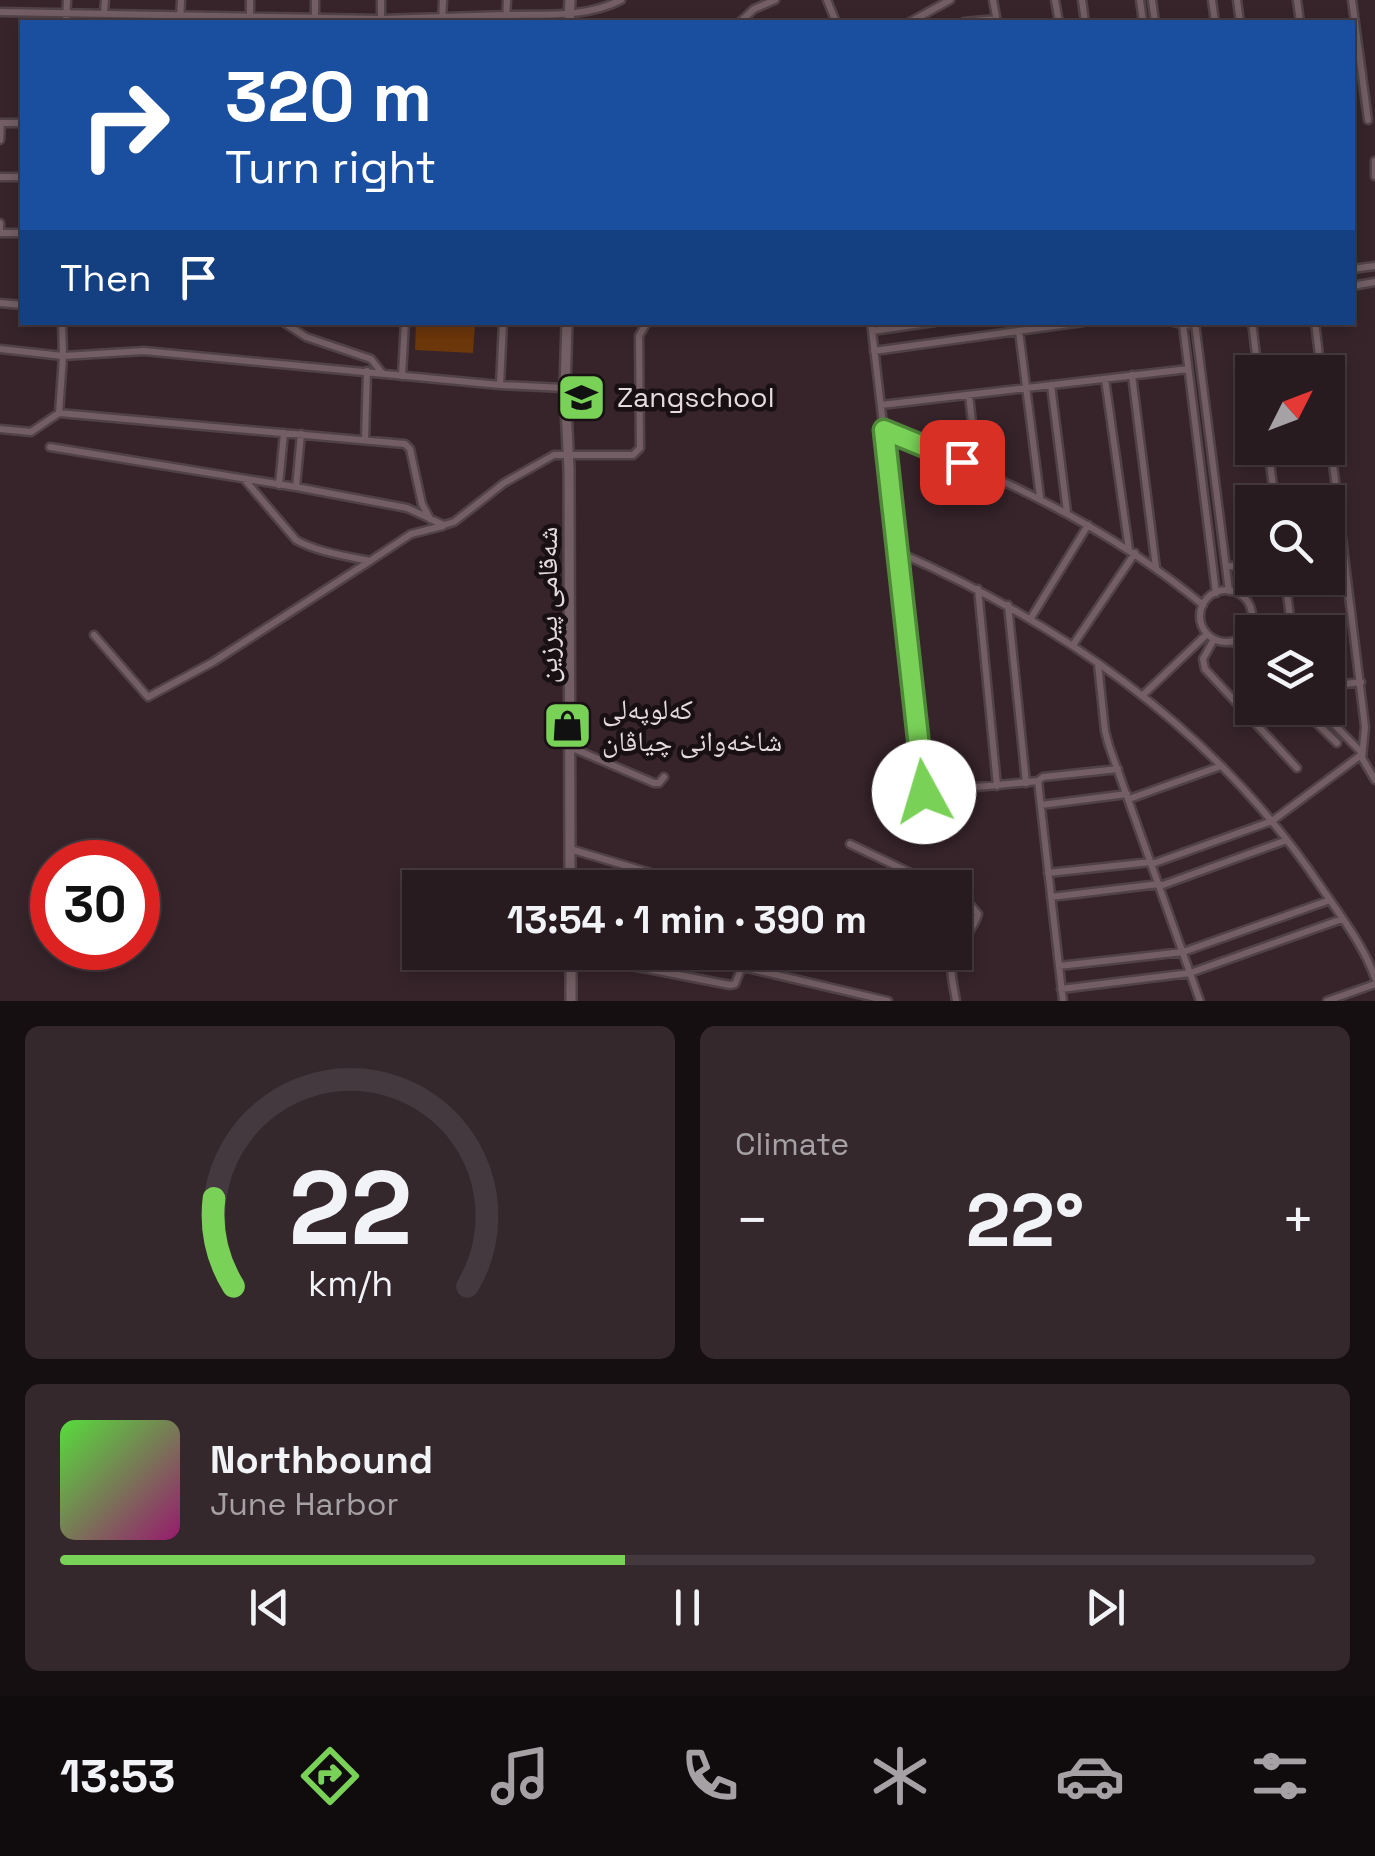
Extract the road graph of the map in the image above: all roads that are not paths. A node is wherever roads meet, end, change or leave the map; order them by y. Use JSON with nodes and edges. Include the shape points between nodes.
{"nodes":[{"id":1,"x":67,"y":0,"type":"edge"},
{"id":2,"x":104,"y":0,"type":"edge"},
{"id":3,"x":181,"y":0,"type":"edge"},
{"id":4,"x":250,"y":0,"type":"edge"},
{"id":5,"x":315,"y":0,"type":"edge"},
{"id":6,"x":443,"y":0,"type":"edge"},
{"id":7,"x":508,"y":0,"type":"edge"},
{"id":8,"x":570,"y":0,"type":"edge"},
{"id":9,"x":622,"y":0,"type":"edge"},
{"id":10,"x":746,"y":0,"type":"edge"},
{"id":11,"x":775,"y":0,"type":"edge"},
{"id":12,"x":950,"y":0,"type":"edge"},
{"id":13,"x":754,"y":10,"type":"junction"},
{"id":14,"x":0,"y":12,"type":"edge"},
{"id":15,"x":104,"y":13,"type":"junction"},
{"id":16,"x":66,"y":18,"type":"edge"},
{"id":17,"x":180,"y":18,"type":"edge"},
{"id":18,"x":250,"y":19,"type":"edge"},
{"id":19,"x":506,"y":19,"type":"edge"},
{"id":20,"x":569,"y":19,"type":"edge"},
{"id":21,"x":315,"y":20,"type":"edge"},
{"id":22,"x":442,"y":20,"type":"edge"},
{"id":23,"x":742,"y":20,"type":"edge"},
{"id":24,"x":914,"y":20,"type":"edge"},
{"id":25,"x":1355,"y":22,"type":"edge"},
{"id":26,"x":1368,"y":120,"type":"dead end"},
{"id":27,"x":0,"y":123,"type":"edge"},
{"id":28,"x":0,"y":140,"type":"edge"},
{"id":29,"x":1375,"y":161,"type":"edge"},
{"id":30,"x":1375,"y":176,"type":"edge"},
{"id":31,"x":0,"y":223,"type":"edge"},
{"id":32,"x":0,"y":233,"type":"edge"},
{"id":33,"x":62,"y":325,"type":"edge"},
{"id":34,"x":288,"y":325,"type":"edge"},
{"id":35,"x":405,"y":325,"type":"edge"},
{"id":36,"x":502,"y":325,"type":"edge"},
{"id":37,"x":567,"y":325,"type":"edge"},
{"id":38,"x":645,"y":325,"type":"edge"},
{"id":39,"x":902,"y":325,"type":"edge"},
{"id":40,"x":1062,"y":325,"type":"edge"},
{"id":41,"x":1183,"y":325,"type":"edge"},
{"id":42,"x":1196,"y":325,"type":"edge"},
{"id":43,"x":1252,"y":325,"type":"edge"},
{"id":44,"x":1314,"y":325,"type":"edge"},
{"id":45,"x":871,"y":327,"type":"edge"},
{"id":46,"x":1019,"y":331,"type":"junction"},
{"id":47,"x":0,"y":349,"type":"edge"},
{"id":48,"x":874,"y":351,"type":"junction"},
{"id":49,"x":1256,"y":355,"type":"edge"},
{"id":50,"x":1319,"y":355,"type":"edge"},
{"id":51,"x":63,"y":356,"type":"junction"},
{"id":52,"x":1188,"y":368,"type":"junction"},
{"id":53,"x":366,"y":371,"type":"junction"},
{"id":54,"x":382,"y":372,"type":"junction"},
{"id":55,"x":1132,"y":375,"type":"junction"},
{"id":56,"x":402,"y":376,"type":"junction"},
{"id":57,"x":1105,"y":378,"type":"junction"},
{"id":58,"x":500,"y":385,"type":"junction"},
{"id":59,"x":1051,"y":385,"type":"junction"},
{"id":60,"x":566,"y":388,"type":"junction"},
{"id":61,"x":1026,"y":388,"type":"junction"},
{"id":62,"x":969,"y":395,"type":"junction"},
{"id":63,"x":881,"y":406,"type":"junction"},
{"id":64,"x":59,"y":413,"type":"junction"},
{"id":65,"x":0,"y":429,"type":"edge"},
{"id":66,"x":884,"y":430,"type":"junction"},
{"id":67,"x":284,"y":433,"type":"junction"},
{"id":68,"x":301,"y":434,"type":"junction"},
{"id":69,"x":365,"y":440,"type":"junction"},
{"id":70,"x":50,"y":447,"type":"dead end"},
{"id":71,"x":568,"y":454,"type":"junction"},
{"id":72,"x":977,"y":468,"type":"junction"},
{"id":73,"x":244,"y":479,"type":"junction"},
{"id":74,"x":280,"y":485,"type":"junction"},
{"id":75,"x":296,"y":487,"type":"junction"},
{"id":76,"x":1040,"y":498,"type":"junction"},
{"id":77,"x":1067,"y":512,"type":"junction"},
{"id":78,"x":430,"y":519,"type":"junction"},
{"id":79,"x":444,"y":525,"type":"junction"},
{"id":80,"x":1088,"y":525,"type":"junction"},
{"id":81,"x":898,"y":552,"type":"junction"},
{"id":82,"x":1132,"y":552,"type":"junction"},
{"id":83,"x":1345,"y":559,"type":"edge"},
{"id":84,"x":370,"y":561,"type":"junction"},
{"id":85,"x":1235,"y":566,"type":"edge"},
{"id":86,"x":1226,"y":567,"type":"junction"},
{"id":87,"x":1156,"y":569,"type":"junction"},
{"id":88,"x":978,"y":590,"type":"junction"},
{"id":89,"x":1229,"y":591,"type":"junction"},
{"id":90,"x":1216,"y":593,"type":"junction"},
{"id":91,"x":1008,"y":605,"type":"junction"},
{"id":92,"x":1203,"y":606,"type":"junction"},
{"id":93,"x":1250,"y":615,"type":"edge"},
{"id":94,"x":1031,"y":618,"type":"junction"},
{"id":95,"x":94,"y":635,"type":"dead end"},
{"id":96,"x":1210,"y":636,"type":"junction"},
{"id":97,"x":1233,"y":641,"type":"edge"},
{"id":98,"x":1073,"y":645,"type":"junction"},
{"id":99,"x":1098,"y":662,"type":"junction"},
{"id":100,"x":1360,"y":682,"type":"junction"},
{"id":101,"x":1345,"y":684,"type":"edge"},
{"id":102,"x":1143,"y":695,"type":"junction"},
{"id":103,"x":1318,"y":725,"type":"edge"},
{"id":104,"x":1334,"y":725,"type":"edge"},
{"id":105,"x":1337,"y":743,"type":"dead end"},
{"id":106,"x":570,"y":747,"type":"junction"},
{"id":107,"x":1362,"y":754,"type":"junction"},
{"id":108,"x":1221,"y":766,"type":"junction"},
{"id":109,"x":1297,"y":768,"type":"dead end"},
{"id":110,"x":1118,"y":769,"type":"junction"},
{"id":111,"x":664,"y":777,"type":"dead end"},
{"id":112,"x":1375,"y":780,"type":"edge"},
{"id":113,"x":1038,"y":782,"type":"junction"},
{"id":114,"x":1026,"y":783,"type":"junction"},
{"id":115,"x":997,"y":786,"type":"junction"},
{"id":116,"x":1128,"y":796,"type":"junction"},
{"id":117,"x":1041,"y":805,"type":"junction"},
{"id":118,"x":1272,"y":821,"type":"junction"},
{"id":119,"x":1287,"y":840,"type":"junction"},
{"id":120,"x":850,"y":844,"type":"dead end"},
{"id":121,"x":570,"y":849,"type":"junction"},
{"id":122,"x":1152,"y":863,"type":"junction"},
{"id":123,"x":570,"y":870,"type":"edge"},
{"id":124,"x":641,"y":870,"type":"edge"},
{"id":125,"x":904,"y":870,"type":"edge"},
{"id":126,"x":1048,"y":874,"type":"junction"},
{"id":127,"x":1160,"y":885,"type":"junction"},
{"id":128,"x":1051,"y":896,"type":"junction"},
{"id":129,"x":1330,"y":900,"type":"junction"},
{"id":130,"x":972,"y":907,"type":"edge"},
{"id":131,"x":1342,"y":919,"type":"junction"},
{"id":132,"x":972,"y":930,"type":"edge"},
{"id":133,"x":1183,"y":952,"type":"junction"},
{"id":134,"x":1059,"y":966,"type":"junction"},
{"id":135,"x":571,"y":970,"type":"edge"},
{"id":136,"x":653,"y":970,"type":"edge"},
{"id":137,"x":741,"y":970,"type":"edge"},
{"id":138,"x":756,"y":970,"type":"edge"},
{"id":139,"x":953,"y":970,"type":"edge"},
{"id":140,"x":1190,"y":973,"type":"junction"},
{"id":141,"x":1374,"y":976,"type":"edge"},
{"id":142,"x":1061,"y":989,"type":"junction"},
{"id":143,"x":571,"y":1001,"type":"edge"},
{"id":144,"x":888,"y":1001,"type":"edge"},
{"id":145,"x":956,"y":1001,"type":"edge"},
{"id":146,"x":1062,"y":1001,"type":"edge"},
{"id":147,"x":1200,"y":1001,"type":"edge"},
{"id":148,"x":1327,"y":1001,"type":"edge"}],
"edges":[{"from":1,"to":16,"type":"street"},
{"from":2,"to":15,"type":"street"},
{"from":3,"to":17,"type":"street"},
{"from":4,"to":18,"type":"street"},
{"from":5,"to":21,"type":"street"},
{"from":6,"to":22,"type":"street"},
{"from":7,"to":19,"type":"street"},
{"from":8,"to":20,"type":"street"},
{"from":9,"to":20,"type":"street"},
{"from":10,"to":13,"type":"street"},
{"from":11,"to":13,"type":"street"},
{"from":12,"to":24,"type":"street"},
{"from":13,"to":23,"type":"street"},
{"from":14,"to":16,"type":"street"},
{"from":15,"to":16,"type":"street"},
{"from":15,"to":17,"type":"street"},
{"from":17,"to":18,"type":"street"},
{"from":18,"to":21,"type":"street"},
{"from":19,"to":20,"type":"street"},
{"from":19,"to":22,"type":"street"},
{"from":25,"to":26,"type":"street"},
{"from":27,"to":28,"type":"street"},
{"from":29,"to":30,"type":"street"},
{"from":31,"to":32,"type":"street"},
{"from":33,"to":51,"type":"street"},
{"from":34,"to":54,"type":"street","via":[[370,359]]},
{"from":35,"to":56,"type":"street"},
{"from":36,"to":58,"type":"street"},
{"from":37,"to":60,"type":"street","name":"شەقامی پیرزین"},
{"from":38,"to":71,"type":"street","via":[[639,336],[640,448],[632,454]]},
{"from":39,"to":45,"type":"street"},
{"from":40,"to":46,"type":"street"},
{"from":41,"to":52,"type":"street"},
{"from":42,"to":86,"type":"street"},
{"from":43,"to":49,"type":"street"},
{"from":44,"to":50,"type":"street"},
{"from":45,"to":48,"type":"street"},
{"from":46,"to":48,"type":"street"},
{"from":46,"to":61,"type":"street"},
{"from":47,"to":51,"type":"street"},
{"from":48,"to":63,"type":"street"},
{"from":51,"to":53,"type":"street","via":[[144,352]]},
{"from":51,"to":64,"type":"street"},
{"from":52,"to":55,"type":"street"},
{"from":52,"to":90,"type":"street"},
{"from":53,"to":54,"type":"street"},
{"from":53,"to":69,"type":"street"},
{"from":54,"to":56,"type":"street"},
{"from":55,"to":57,"type":"street"},
{"from":55,"to":87,"type":"street"},
{"from":56,"to":58,"type":"street"},
{"from":57,"to":59,"type":"street"},
{"from":57,"to":82,"type":"street"},
{"from":58,"to":60,"type":"street"},
{"from":59,"to":61,"type":"street"},
{"from":59,"to":77,"type":"street"},
{"from":60,"to":71,"type":"street","name":"شەقامی پیرزین"},
{"from":61,"to":62,"type":"street"},
{"from":61,"to":76,"type":"street"},
{"from":62,"to":63,"type":"street"},
{"from":62,"to":72,"type":"street"},
{"from":63,"to":66,"type":"street"},
{"from":64,"to":65,"type":"street","via":[[31,432]]},
{"from":64,"to":67,"type":"street"},
{"from":66,"to":72,"type":"street"},
{"from":66,"to":81,"type":"street"},
{"from":67,"to":68,"type":"street"},
{"from":67,"to":74,"type":"street"},
{"from":68,"to":69,"type":"street"},
{"from":68,"to":75,"type":"street"},
{"from":69,"to":78,"type":"street","via":[[410,449]]},
{"from":70,"to":73,"type":"street"},
{"from":71,"to":79,"type":"street","via":[[554,454],[504,482]]},
{"from":71,"to":106,"type":"street","name":"شەقامی پیرزین"},
{"from":72,"to":76,"type":"street"},
{"from":73,"to":74,"type":"street"},
{"from":73,"to":84,"type":"street","via":[[301,543]]},
{"from":74,"to":75,"type":"street"},
{"from":75,"to":78,"type":"street","via":[[407,508]]},
{"from":76,"to":77,"type":"street"},
{"from":77,"to":80,"type":"street"},
{"from":78,"to":79,"type":"street"},
{"from":79,"to":84,"type":"street","via":[[410,534]]},
{"from":80,"to":82,"type":"street"},
{"from":80,"to":94,"type":"street"},
{"from":81,"to":88,"type":"street"},
{"from":81,"to":115,"type":"street","via":[[924,792]]},
{"from":82,"to":87,"type":"street"},
{"from":82,"to":98,"type":"street"},
{"from":83,"to":100,"type":"street"},
{"from":84,"to":95,"type":"street","via":[[148,696]]},
{"from":85,"to":86,"type":"street"},
{"from":86,"to":89,"type":"street"},
{"from":87,"to":92,"type":"street"},
{"from":88,"to":91,"type":"street"},
{"from":88,"to":115,"type":"street"},
{"from":89,"to":90,"type":"street"},
{"from":89,"to":93,"type":"street","via":[[1242,596]]},
{"from":90,"to":92,"type":"street"},
{"from":91,"to":94,"type":"street"},
{"from":91,"to":114,"type":"street"},
{"from":92,"to":96,"type":"street","via":[[1200,620]]},
{"from":94,"to":98,"type":"street"},
{"from":96,"to":97,"type":"street"},
{"from":96,"to":102,"type":"street"},
{"from":96,"to":109,"type":"street","via":[[1204,669]]},
{"from":98,"to":99,"type":"street"},
{"from":99,"to":102,"type":"street"},
{"from":99,"to":110,"type":"street","via":[[1105,731]]},
{"from":100,"to":101,"type":"street"},
{"from":100,"to":107,"type":"street"},
{"from":102,"to":108,"type":"street"},
{"from":103,"to":105,"type":"street"},
{"from":104,"to":107,"type":"street"},
{"from":106,"to":111,"type":"street","via":[[654,783]]},
{"from":106,"to":121,"type":"street","name":"شەقامی پیرزین"},
{"from":107,"to":112,"type":"street"},
{"from":107,"to":118,"type":"street"},
{"from":108,"to":116,"type":"street"},
{"from":108,"to":118,"type":"street"},
{"from":110,"to":113,"type":"street"},
{"from":110,"to":116,"type":"street"},
{"from":113,"to":114,"type":"street"},
{"from":113,"to":117,"type":"street"},
{"from":114,"to":115,"type":"street"},
{"from":116,"to":117,"type":"street"},
{"from":116,"to":122,"type":"street"},
{"from":117,"to":126,"type":"street"},
{"from":118,"to":119,"type":"street"},
{"from":118,"to":122,"type":"street"},
{"from":119,"to":127,"type":"street"},
{"from":119,"to":129,"type":"street"},
{"from":120,"to":125,"type":"street"},
{"from":121,"to":123,"type":"street","name":"شەقامی پیرزین"},
{"from":121,"to":124,"type":"street"},
{"from":122,"to":126,"type":"street"},
{"from":122,"to":127,"type":"street"},
{"from":126,"to":128,"type":"street"},
{"from":127,"to":128,"type":"street"},
{"from":127,"to":133,"type":"street"},
{"from":128,"to":134,"type":"street"},
{"from":129,"to":131,"type":"street"},
{"from":129,"to":133,"type":"street"},
{"from":130,"to":132,"type":"street","via":[[978,914]]},
{"from":131,"to":140,"type":"street"},
{"from":131,"to":141,"type":"street"},
{"from":133,"to":134,"type":"street"},
{"from":133,"to":140,"type":"street"},
{"from":134,"to":142,"type":"street"},
{"from":135,"to":143,"type":"street"},
{"from":136,"to":137,"type":"street","via":[[730,985]]},
{"from":138,"to":144,"type":"street"},
{"from":139,"to":145,"type":"street"},
{"from":140,"to":142,"type":"street"},
{"from":140,"to":147,"type":"street"},
{"from":141,"to":148,"type":"street"},
{"from":142,"to":146,"type":"street"}]}
